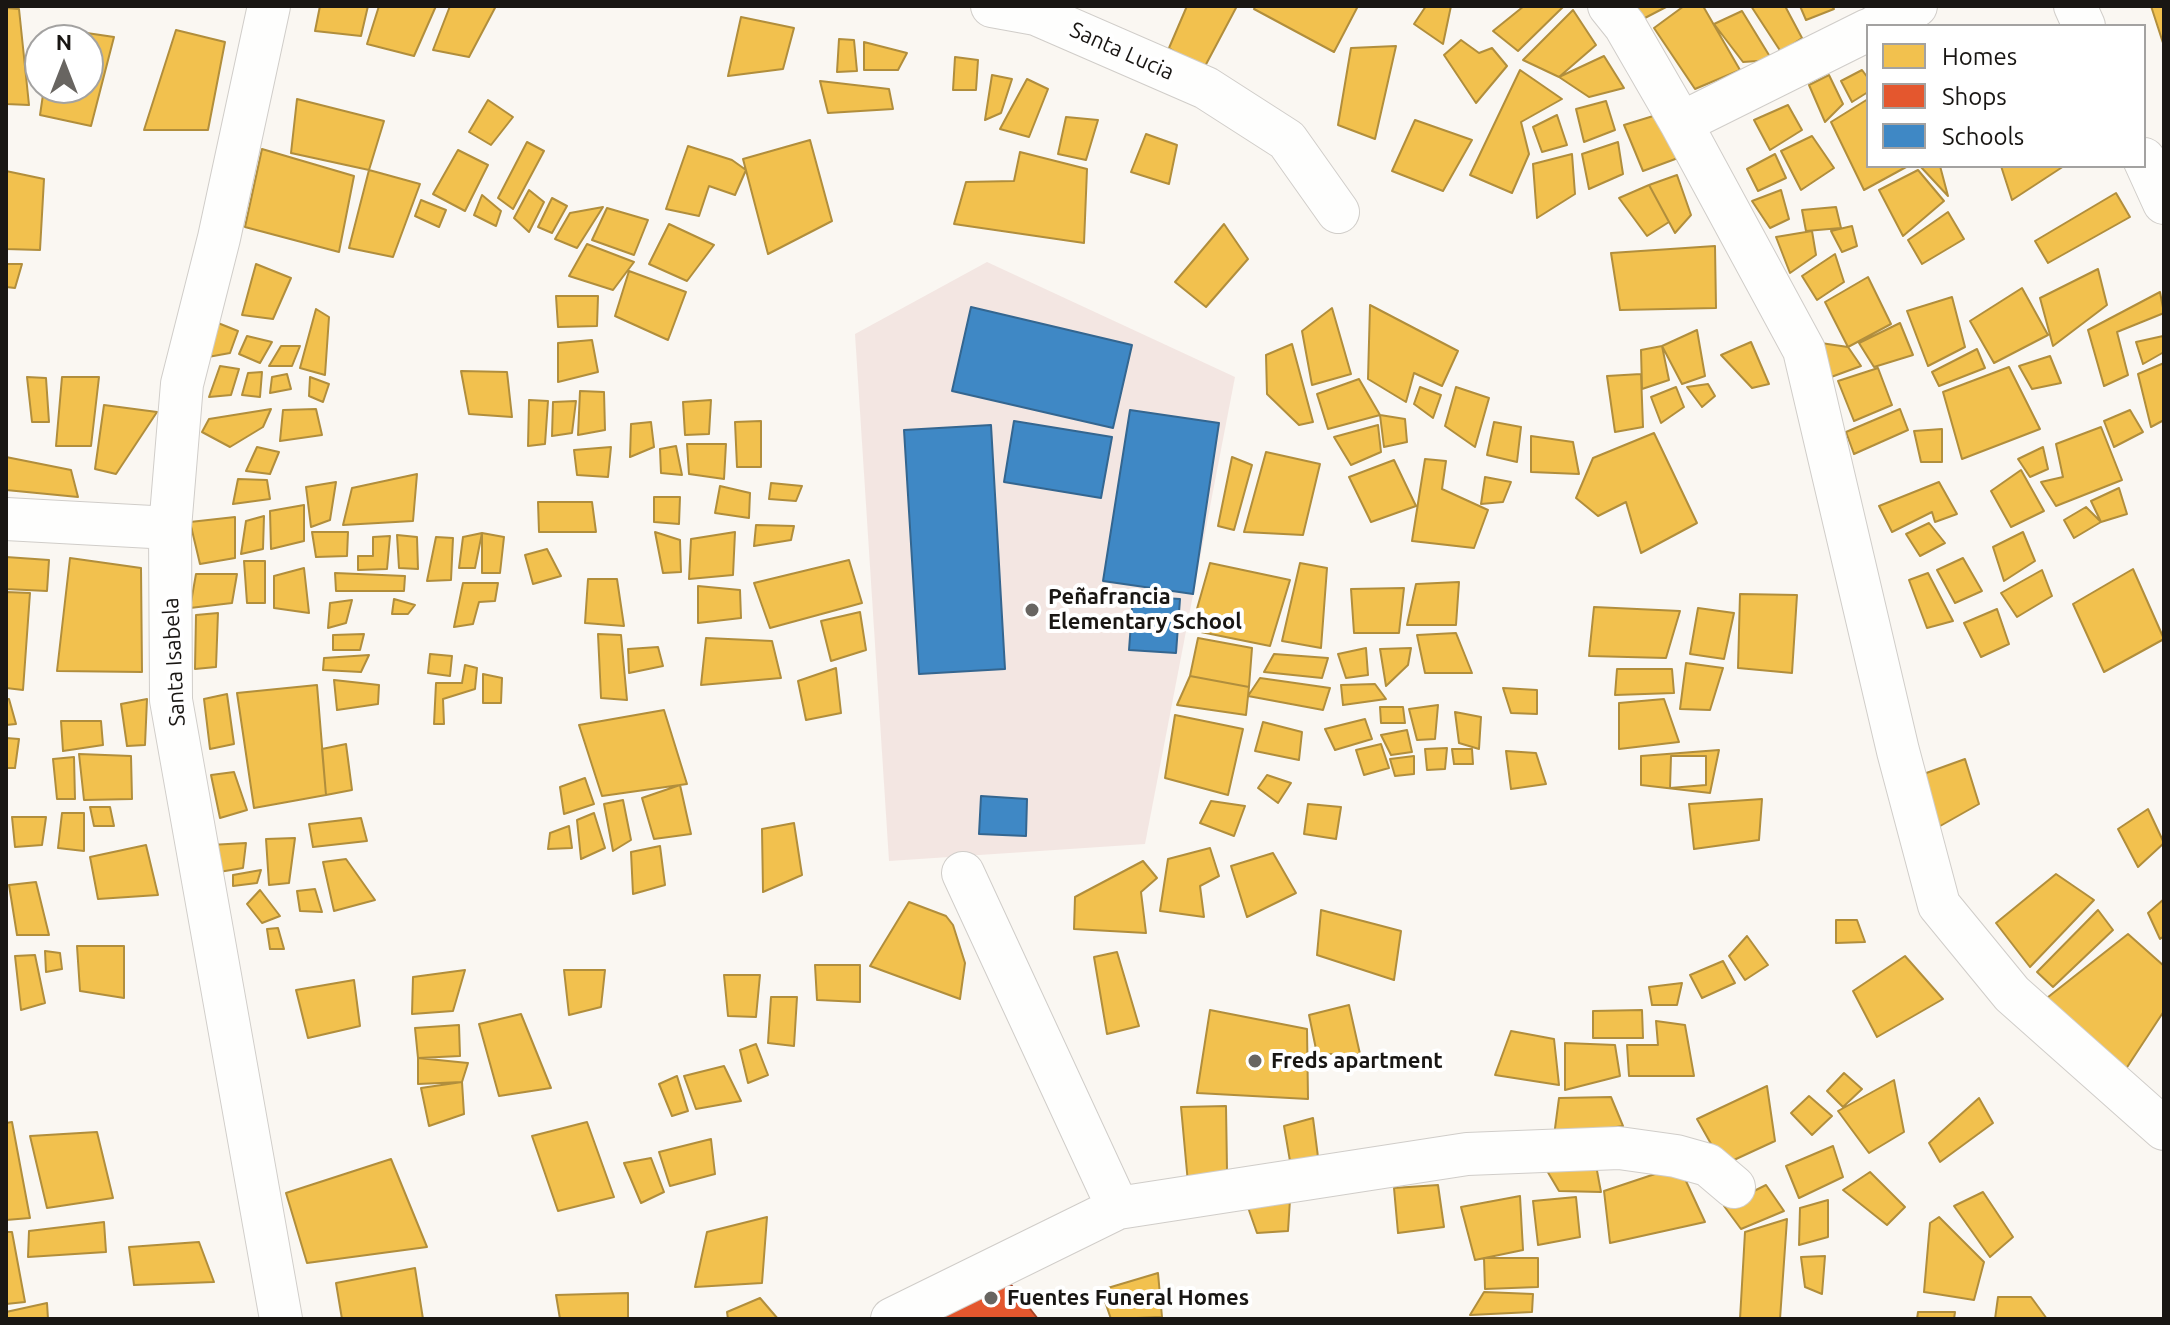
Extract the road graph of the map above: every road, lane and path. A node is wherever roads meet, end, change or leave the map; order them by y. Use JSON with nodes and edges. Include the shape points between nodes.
{"nodes":[{"id":1,"x":269,"y":6,"type":"edge"},
{"id":2,"x":992,"y":6,"type":"edge"},
{"id":3,"x":1609,"y":6,"type":"edge"},
{"id":4,"x":1916,"y":6,"type":"edge"},
{"id":5,"x":1880,"y":24,"type":"edge"},
{"id":6,"x":1866,"y":31,"type":"edge"},
{"id":7,"x":1681,"y":123,"type":"junction"},
{"id":8,"x":2146,"y":163,"type":"edge"},
{"id":9,"x":2164,"y":203,"type":"edge"},
{"id":10,"x":1338,"y":212,"type":"dead end"},
{"id":11,"x":6,"y":519,"type":"edge"},
{"id":12,"x":170,"y":528,"type":"junction"},
{"id":13,"x":963,"y":873,"type":"dead end"},
{"id":14,"x":2164,"y":1129,"type":"edge"},
{"id":15,"x":1734,"y":1187,"type":"dead end"},
{"id":16,"x":1118,"y":1208,"type":"junction"},
{"id":17,"x":281,"y":1319,"type":"edge"},
{"id":18,"x":892,"y":1319,"type":"edge"}],
"edges":[{"from":1,"to":12,"type":"street","name":"Santa Isabela","via":[[182,384]]},
{"from":2,"to":10,"type":"street","name":"Santa Lucia","via":[[1036,14],[1206,88],[1287,140]]},
{"from":3,"to":7,"type":"street"},
{"from":4,"to":5,"type":"street"},
{"from":6,"to":7,"type":"street"},
{"from":7,"to":14,"type":"street","via":[[1804,350],[1939,905],[2012,994]]},
{"from":8,"to":9,"type":"street"},
{"from":11,"to":12,"type":"street"},
{"from":12,"to":17,"type":"street","name":"Santa Isabela","via":[[171,700]]},
{"from":13,"to":16,"type":"street"},
{"from":15,"to":16,"type":"street","via":[[1708,1165],[1619,1148],[1467,1154]]},
{"from":16,"to":18,"type":"street"}]}
